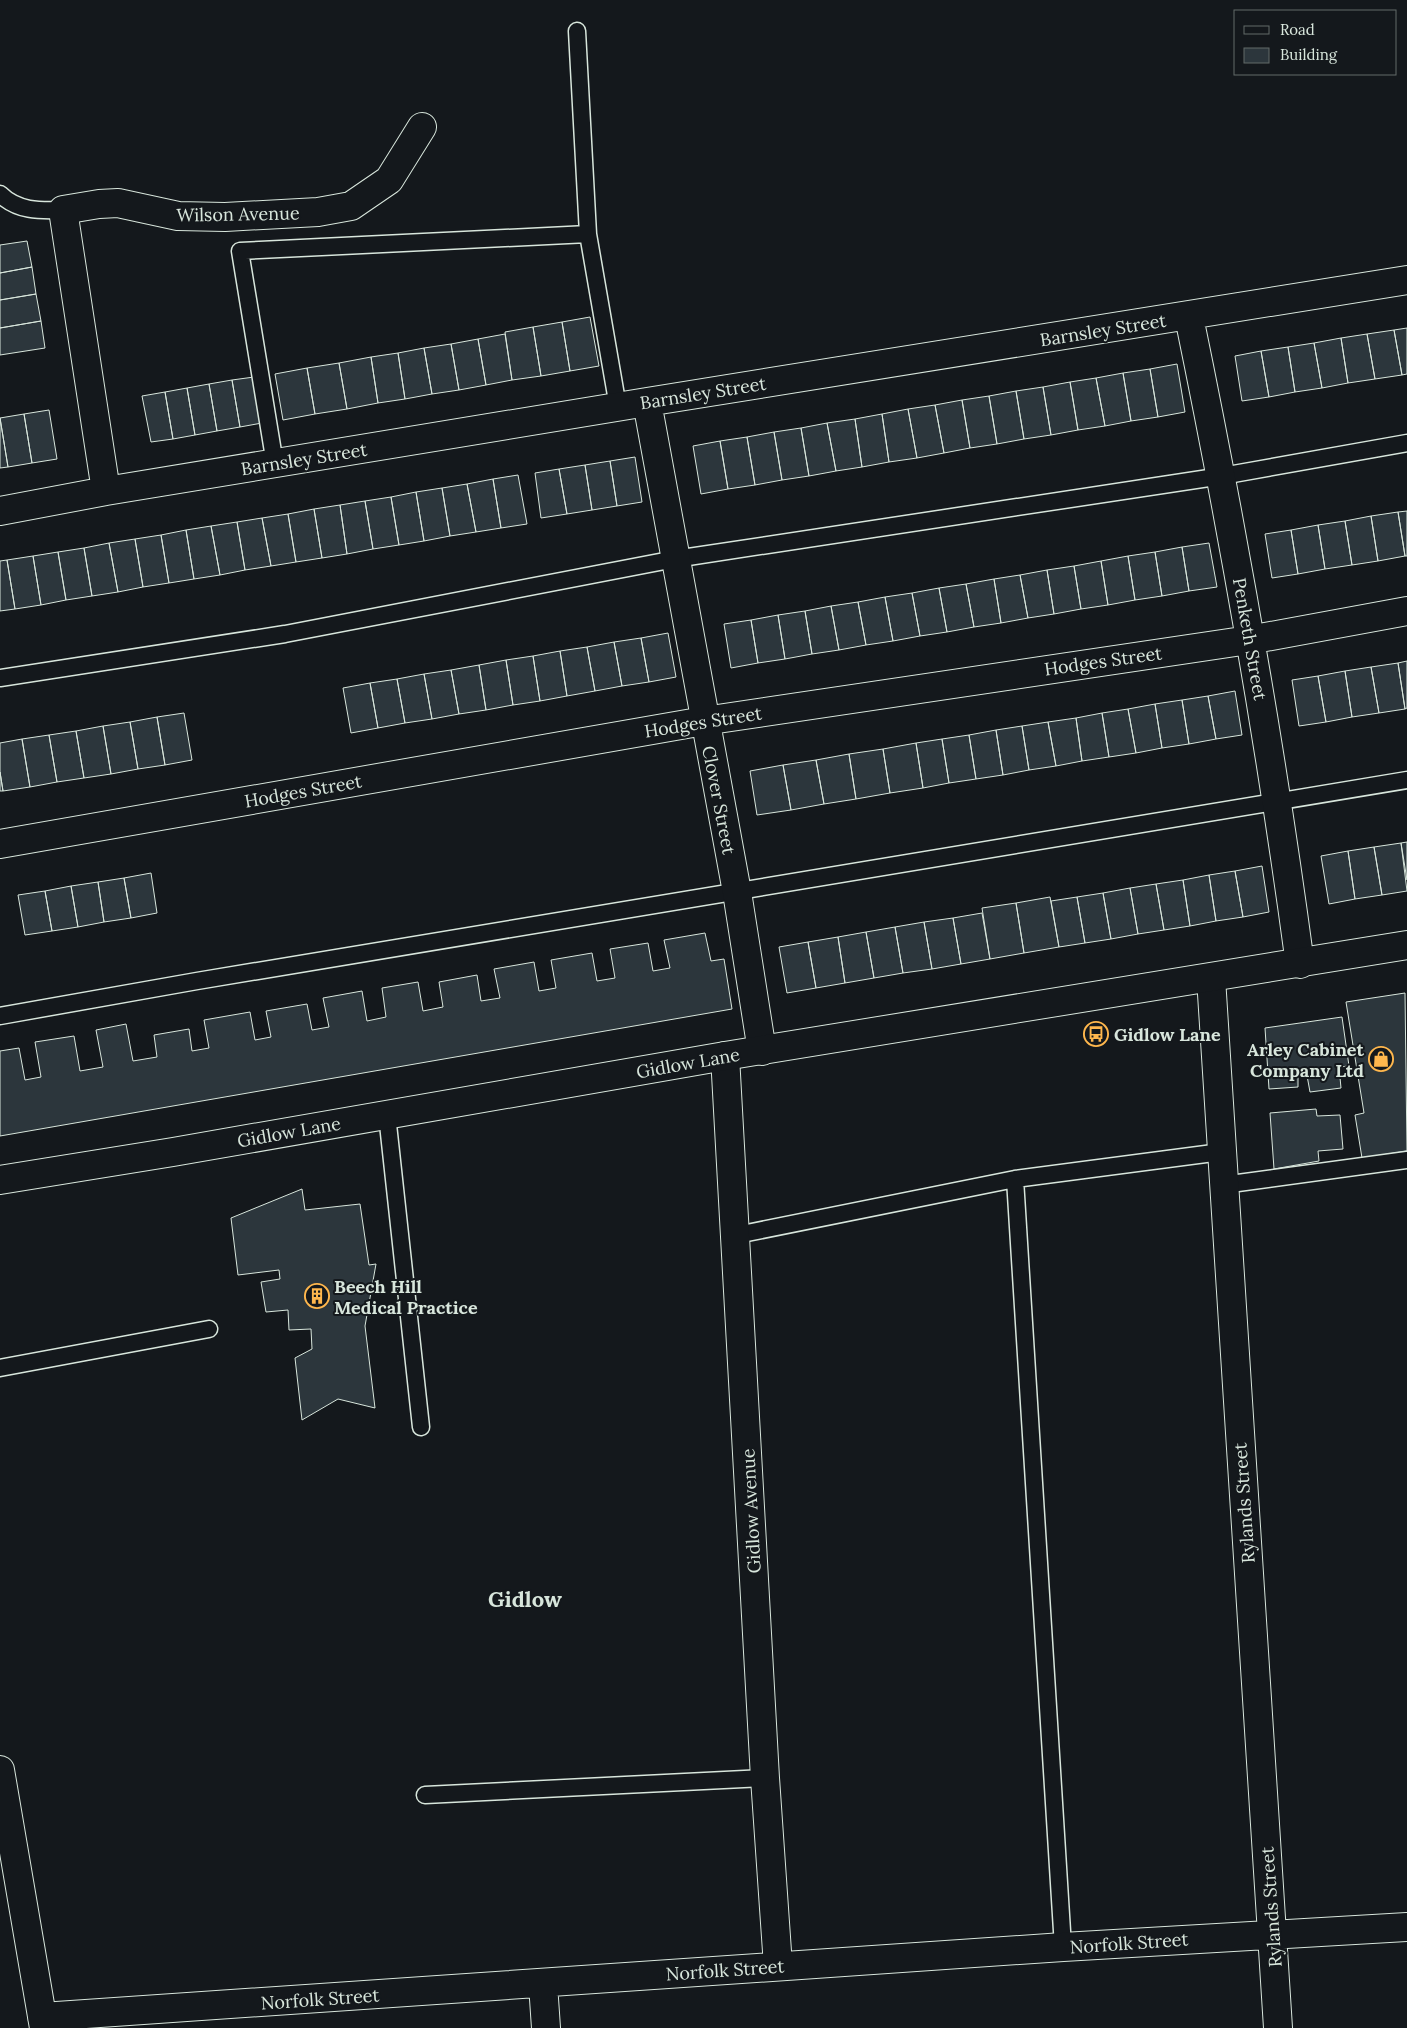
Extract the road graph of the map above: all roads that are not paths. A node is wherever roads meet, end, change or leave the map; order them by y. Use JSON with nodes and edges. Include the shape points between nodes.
{"nodes":[{"id":1,"x":576,"y":31,"type":"dead end"},
{"id":2,"x":422,"y":127,"type":"dead end"},
{"id":3,"x":0,"y":194,"type":"edge"},
{"id":4,"x":62,"y":210,"type":"junction"},
{"id":5,"x":588,"y":234,"type":"junction"},
{"id":6,"x":1407,"y":280,"type":"edge"},
{"id":7,"x":1189,"y":317,"type":"junction"},
{"id":8,"x":647,"y":402,"type":"junction"},
{"id":9,"x":618,"y":407,"type":"junction"},
{"id":10,"x":1407,"y":443,"type":"edge"},
{"id":11,"x":274,"y":464,"type":"junction"},
{"id":12,"x":1222,"y":476,"type":"junction"},
{"id":13,"x":106,"y":491,"type":"junction"},
{"id":14,"x":0,"y":511,"type":"edge"},
{"id":15,"x":675,"y":559,"type":"junction"},
{"id":16,"x":1407,"y":612,"type":"edge"},
{"id":17,"x":1249,"y":640,"type":"junction"},
{"id":18,"x":0,"y":678,"type":"edge"},
{"id":19,"x":704,"y":721,"type":"junction"},
{"id":20,"x":1407,"y":780,"type":"edge"},
{"id":21,"x":1279,"y":802,"type":"junction"},
{"id":22,"x":0,"y":844,"type":"edge"},
{"id":23,"x":737,"y":892,"type":"junction"},
{"id":24,"x":1407,"y":946,"type":"edge"},
{"id":25,"x":1300,"y":964,"type":"junction"},
{"id":26,"x":1211,"y":978,"type":"junction"},
{"id":27,"x":0,"y":1016,"type":"edge"},
{"id":28,"x":762,"y":1051,"type":"junction"},
{"id":29,"x":725,"y":1056,"type":"junction"},
{"id":30,"x":387,"y":1115,"type":"junction"},
{"id":31,"x":1221,"y":1152,"type":"junction"},
{"id":32,"x":1407,"y":1160,"type":"edge"},
{"id":33,"x":1015,"y":1179,"type":"junction"},
{"id":34,"x":0,"y":1180,"type":"edge"},
{"id":35,"x":1223,"y":1185,"type":"junction"},
{"id":36,"x":737,"y":1235,"type":"junction"},
{"id":37,"x":209,"y":1329,"type":"dead end"},
{"id":38,"x":0,"y":1368,"type":"edge"},
{"id":39,"x":421,"y":1427,"type":"dead end"},
{"id":40,"x":765,"y":1778,"type":"junction"},
{"id":41,"x":1,"y":1781,"type":"edge"},
{"id":42,"x":424,"y":1795,"type":"dead end"},
{"id":43,"x":1407,"y":1927,"type":"edge"},
{"id":44,"x":1272,"y":1934,"type":"junction"},
{"id":45,"x":1063,"y":1947,"type":"junction"},
{"id":46,"x":778,"y":1966,"type":"junction"},
{"id":47,"x":543,"y":1984,"type":"junction"},
{"id":48,"x":43,"y":2023,"type":"edge"},
{"id":49,"x":546,"y":2028,"type":"edge"},
{"id":50,"x":1278,"y":2028,"type":"edge"}],
"edges":[{"from":1,"to":5,"type":"lane"},
{"from":2,"to":4,"type":"street","name":"Wilson Avenue","via":[[389,180],[351,206],[318,212],[225,217],[178,216],[118,203]]},
{"from":3,"to":4,"type":"lane","via":[[10,204],[38,211]]},
{"from":4,"to":13,"type":"street"},
{"from":5,"to":9,"type":"lane"},
{"from":5,"to":11,"type":"lane","via":[[240,251]]},
{"from":6,"to":7,"type":"street","name":"Barnsley Street"},
{"from":7,"to":8,"type":"street","name":"Barnsley Street"},
{"from":7,"to":12,"type":"street","name":"Penketh Street"},
{"from":8,"to":9,"type":"street","name":"Barnsley Street"},
{"from":8,"to":15,"type":"street","name":"Clover Street"},
{"from":9,"to":11,"type":"street","name":"Barnsley Street"},
{"from":10,"to":12,"type":"lane"},
{"from":11,"to":13,"type":"street","name":"Barnsley Street"},
{"from":12,"to":15,"type":"lane"},
{"from":12,"to":17,"type":"street","name":"Penketh Street"},
{"from":13,"to":14,"type":"street","name":"Barnsley Street"},
{"from":15,"to":18,"type":"lane","via":[[284,634]]},
{"from":15,"to":19,"type":"street","name":"Clover Street"},
{"from":16,"to":17,"type":"street","name":"Hodges Street"},
{"from":17,"to":19,"type":"street","name":"Hodges Street"},
{"from":17,"to":21,"type":"street","name":"Penketh Street"},
{"from":19,"to":22,"type":"street","name":"Hodges Street"},
{"from":19,"to":23,"type":"street","name":"Clover Street"},
{"from":20,"to":21,"type":"lane"},
{"from":21,"to":23,"type":"lane"},
{"from":21,"to":25,"type":"street","name":"Penketh Street"},
{"from":23,"to":27,"type":"lane"},
{"from":23,"to":28,"type":"street","name":"Clover Street"},
{"from":24,"to":25,"type":"street","name":"Gidlow Lane"},
{"from":25,"to":26,"type":"street","name":"Gidlow Lane"},
{"from":26,"to":28,"type":"street","name":"Gidlow Lane"},
{"from":26,"to":31,"type":"street","name":"Rylands Street"},
{"from":28,"to":29,"type":"street","name":"Gidlow Lane"},
{"from":29,"to":30,"type":"street","name":"Gidlow Lane"},
{"from":29,"to":36,"type":"street","name":"Gidlow Avenue"},
{"from":30,"to":34,"type":"street","name":"Gidlow Lane"},
{"from":30,"to":39,"type":"lane"},
{"from":31,"to":33,"type":"lane"},
{"from":31,"to":35,"type":"street","name":"Rylands Street"},
{"from":32,"to":35,"type":"lane"},
{"from":33,"to":36,"type":"lane"},
{"from":33,"to":45,"type":"lane"},
{"from":35,"to":44,"type":"street","name":"Rylands Street"},
{"from":36,"to":40,"type":"street","name":"Gidlow Avenue"},
{"from":37,"to":38,"type":"lane"},
{"from":40,"to":42,"type":"lane"},
{"from":40,"to":46,"type":"street","name":"Gidlow Avenue"},
{"from":41,"to":48,"type":"street"},
{"from":43,"to":44,"type":"street","name":"Norfolk Street"},
{"from":44,"to":45,"type":"street","name":"Norfolk Street"},
{"from":44,"to":50,"type":"street","name":"Rylands Street"},
{"from":45,"to":46,"type":"street","name":"Norfolk Street"},
{"from":46,"to":47,"type":"street","name":"Norfolk Street"},
{"from":47,"to":48,"type":"street","name":"Norfolk Street"},
{"from":47,"to":49,"type":"street"}]}
